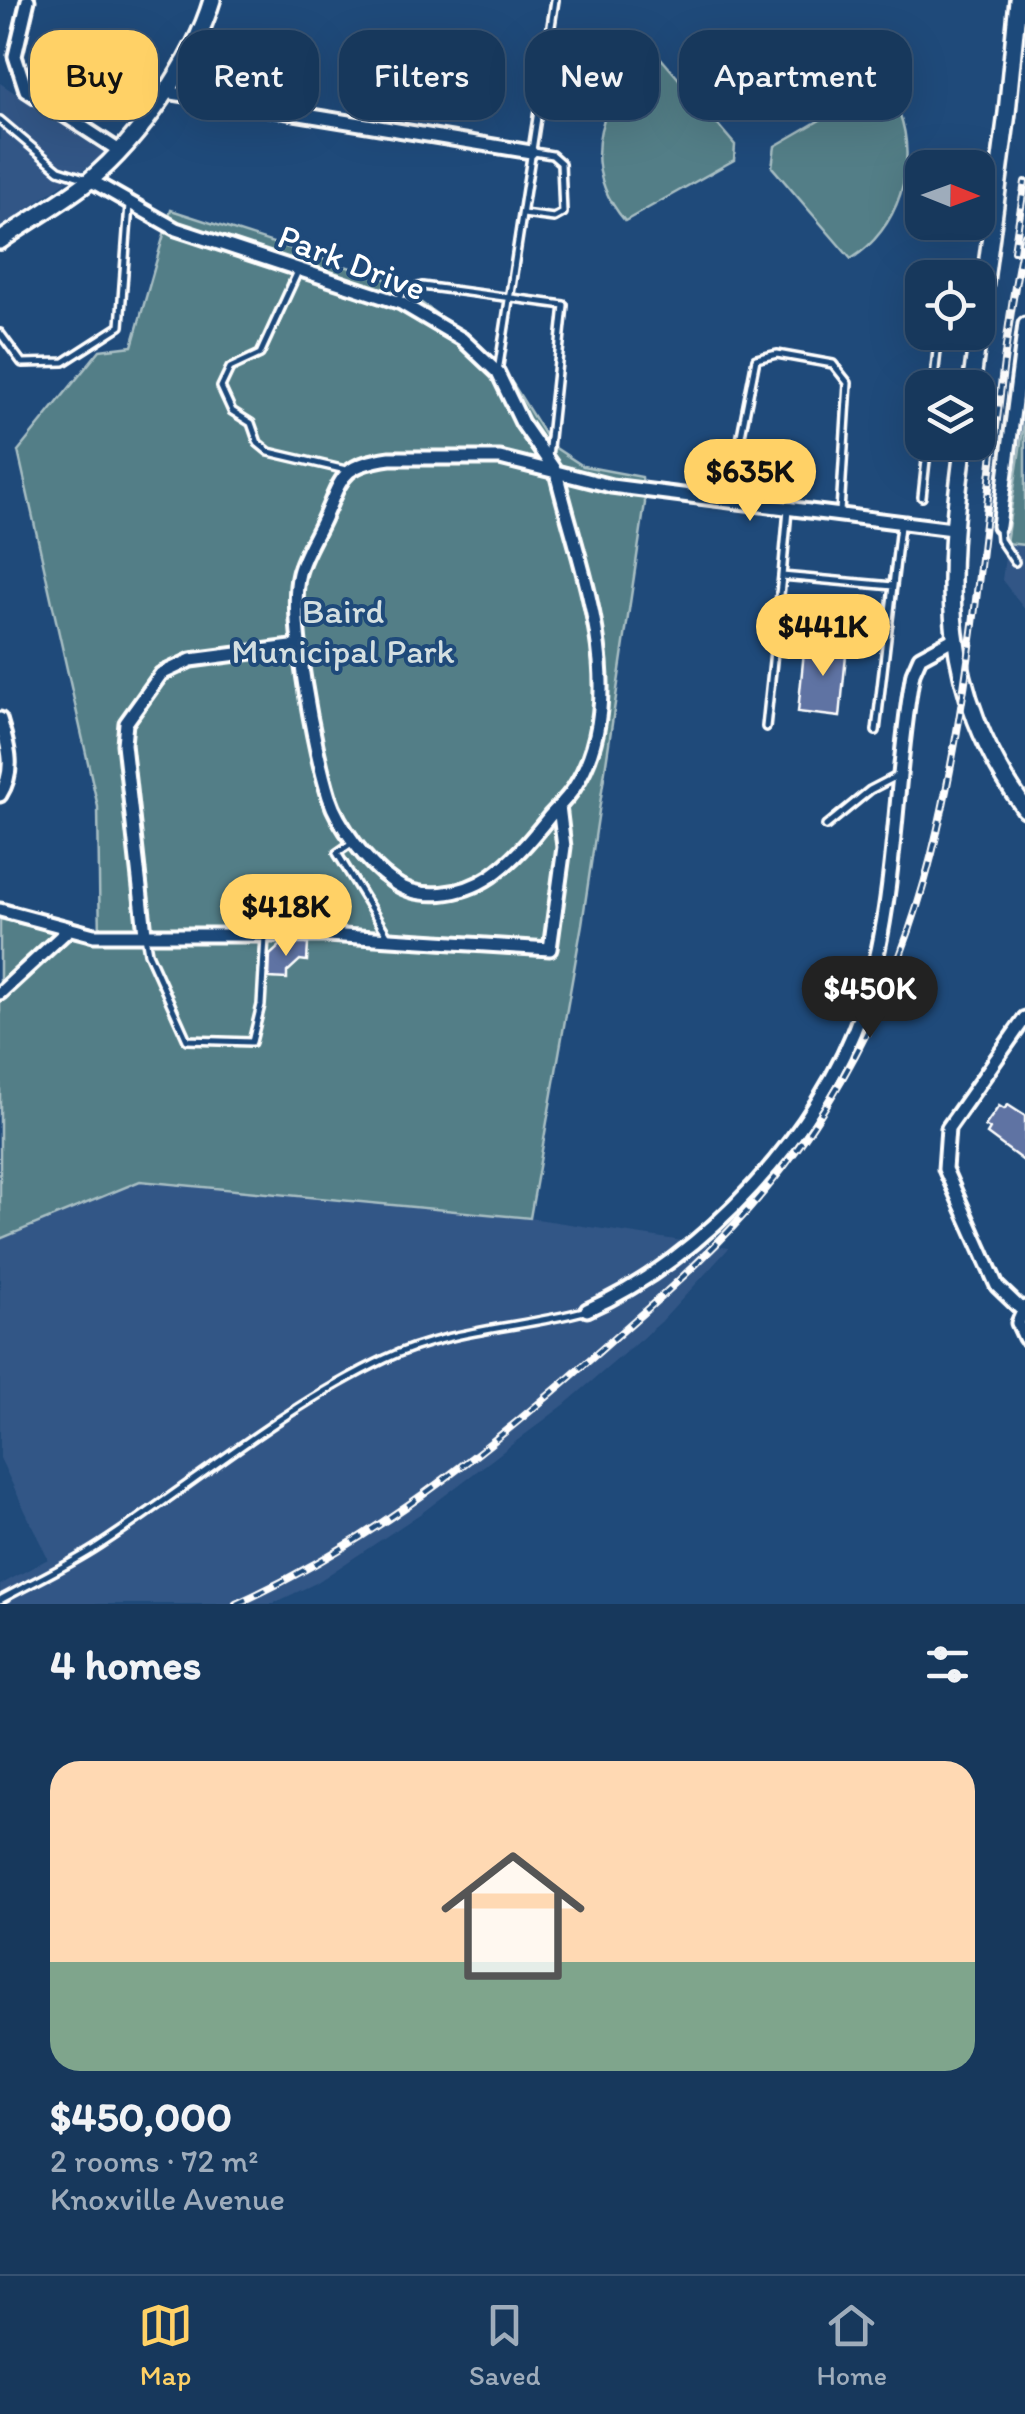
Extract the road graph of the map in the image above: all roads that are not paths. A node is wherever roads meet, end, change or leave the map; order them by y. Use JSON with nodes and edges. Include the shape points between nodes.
{"nodes":[{"id":1,"x":28,"y":0,"type":"edge"},
{"id":2,"x":212,"y":0,"type":"edge"},
{"id":3,"x":555,"y":0,"type":"edge"},
{"id":4,"x":1018,"y":0,"type":"edge"},
{"id":5,"x":166,"y":92,"type":"junction"},
{"id":6,"x":0,"y":120,"type":"edge"},
{"id":7,"x":118,"y":150,"type":"junction"},
{"id":8,"x":531,"y":152,"type":"junction"},
{"id":9,"x":90,"y":180,"type":"junction"},
{"id":10,"x":129,"y":202,"type":"junction"},
{"id":11,"x":523,"y":214,"type":"junction"},
{"id":12,"x":0,"y":242,"type":"edge"},
{"id":13,"x":986,"y":260,"type":"edge"},
{"id":14,"x":299,"y":269,"type":"junction"},
{"id":15,"x":511,"y":298,"type":"junction"},
{"id":16,"x":396,"y":302,"type":"junction"},
{"id":17,"x":1025,"y":324,"type":"edge"},
{"id":18,"x":0,"y":333,"type":"edge"},
{"id":19,"x":498,"y":373,"type":"junction"},
{"id":20,"x":547,"y":460,"type":"junction"},
{"id":21,"x":926,"y":460,"type":"edge"},
{"id":22,"x":962,"y":460,"type":"edge"},
{"id":23,"x":350,"y":471,"type":"junction"},
{"id":24,"x":556,"y":472,"type":"junction"},
{"id":25,"x":922,"y":498,"type":"dead end"},
{"id":26,"x":735,"y":502,"type":"junction"},
{"id":27,"x":788,"y":508,"type":"junction"},
{"id":28,"x":840,"y":515,"type":"junction"},
{"id":29,"x":900,"y":522,"type":"junction"},
{"id":30,"x":998,"y":526,"type":"joint"},
{"id":31,"x":952,"y":529,"type":"junction"},
{"id":32,"x":1014,"y":562,"type":"dead end"},
{"id":33,"x":782,"y":576,"type":"junction"},
{"id":34,"x":893,"y":586,"type":"junction"},
{"id":35,"x":778,"y":612,"type":"junction"},
{"id":36,"x":888,"y":624,"type":"junction"},
{"id":37,"x":953,"y":639,"type":"junction"},
{"id":38,"x":299,"y":646,"type":"junction"},
{"id":39,"x":0,"y":719,"type":"edge"},
{"id":40,"x":766,"y":728,"type":"dead end"},
{"id":41,"x":876,"y":731,"type":"dead end"},
{"id":42,"x":899,"y":774,"type":"junction"},
{"id":43,"x":0,"y":796,"type":"edge"},
{"id":44,"x":559,"y":806,"type":"junction"},
{"id":45,"x":1025,"y":808,"type":"edge"},
{"id":46,"x":826,"y":826,"type":"dead end"},
{"id":47,"x":355,"y":840,"type":"junction"},
{"id":48,"x":0,"y":910,"type":"edge"},
{"id":49,"x":69,"y":929,"type":"junction"},
{"id":50,"x":145,"y":933,"type":"junction"},
{"id":51,"x":266,"y":934,"type":"junction"},
{"id":52,"x":391,"y":941,"type":"junction"},
{"id":53,"x":0,"y":993,"type":"edge"},
{"id":54,"x":1025,"y":1018,"type":"edge"},
{"id":55,"x":1024,"y":1309,"type":"edge"},
{"id":56,"x":587,"y":1310,"type":"joint"},
{"id":57,"x":1025,"y":1338,"type":"edge"},
{"id":58,"x":0,"y":1600,"type":"edge"}],
"edges":[{"from":1,"to":7,"type":"street","via":[[15,56],[26,90]]},
{"from":2,"to":5,"type":"street"},
{"from":3,"to":8,"type":"lane"},
{"from":4,"to":13,"type":"street"},
{"from":5,"to":7,"type":"street"},
{"from":5,"to":8,"type":"street"},
{"from":6,"to":9,"type":"lane","via":[[58,170]]},
{"from":7,"to":9,"type":"street"},
{"from":8,"to":11,"type":"lane"},
{"from":8,"to":11,"type":"lane","via":[[552,154],[561,163],[563,213]]},
{"from":9,"to":10,"type":"street","name":"Park Drive"},
{"from":9,"to":12,"type":"street"},
{"from":10,"to":14,"type":"street","name":"Park Drive","via":[[176,228]]},
{"from":10,"to":18,"type":"lane","via":[[120,326],[64,362],[22,363]]},
{"from":11,"to":15,"type":"lane"},
{"from":14,"to":16,"type":"street","name":"Park Drive"},
{"from":14,"to":23,"type":"lane","via":[[260,354],[230,368],[221,387],[232,412],[251,423],[268,452]]},
{"from":15,"to":16,"type":"lane","via":[[422,286],[404,291]]},
{"from":15,"to":19,"type":"lane"},
{"from":15,"to":20,"type":"lane","via":[[564,305]]},
{"from":16,"to":19,"type":"street","name":"Park Drive","via":[[462,339]]},
{"from":17,"to":30,"type":"street"},
{"from":19,"to":20,"type":"street","name":"Park Drive"},
{"from":20,"to":24,"type":"street","name":"Park Drive"},
{"from":21,"to":25,"type":"lane"},
{"from":22,"to":31,"type":"street"},
{"from":23,"to":24,"type":"street","via":[[359,462],[390,458],[500,458]]},
{"from":23,"to":38,"type":"street","via":[[299,574]]},
{"from":24,"to":26,"type":"street"},
{"from":24,"to":44,"type":"street","via":[[601,677],[588,756]]},
{"from":26,"to":27,"type":"street"},
{"from":26,"to":28,"type":"lane","via":[[736,461],[756,360],[777,354],[833,364],[848,383]]},
{"from":27,"to":28,"type":"street"},
{"from":27,"to":33,"type":"lane"},
{"from":28,"to":29,"type":"street"},
{"from":29,"to":31,"type":"street"},
{"from":29,"to":34,"type":"lane"},
{"from":30,"to":32,"type":"lane"},
{"from":31,"to":37,"type":"street"},
{"from":33,"to":34,"type":"lane"},
{"from":33,"to":35,"type":"lane"},
{"from":34,"to":36,"type":"lane"},
{"from":35,"to":36,"type":"lane"},
{"from":35,"to":40,"type":"lane"},
{"from":36,"to":41,"type":"lane"},
{"from":37,"to":42,"type":"street","via":[[920,657],[913,673]]},
{"from":37,"to":45,"type":"street","via":[[982,737]]},
{"from":38,"to":47,"type":"street","via":[[330,800]]},
{"from":38,"to":50,"type":"street","via":[[176,667],[162,674],[126,723]]},
{"from":39,"to":43,"type":"street","via":[[10,762]]},
{"from":42,"to":46,"type":"lane"},
{"from":42,"to":56,"type":"street","via":[[882,922],[862,1010],[816,1101],[760,1179],[690,1250],[632,1290]]},
{"from":44,"to":47,"type":"street","via":[[503,868],[461,891],[414,893],[394,884]]},
{"from":44,"to":52,"type":"street","via":[[564,846],[550,949]]},
{"from":47,"to":52,"type":"lane","via":[[337,853]]},
{"from":48,"to":49,"type":"street"},
{"from":49,"to":50,"type":"street"},
{"from":49,"to":53,"type":"street"},
{"from":50,"to":51,"type":"street"},
{"from":50,"to":51,"type":"lane","via":[[187,1040],[252,1042]]},
{"from":51,"to":52,"type":"street"},
{"from":54,"to":55,"type":"street","via":[[948,1128],[945,1142],[946,1169],[997,1286]]},
{"from":55,"to":57,"type":"street","via":[[1018,1323]]},
{"from":56,"to":58,"type":"lane","via":[[388,1357],[242,1444],[97,1547]]}]}
